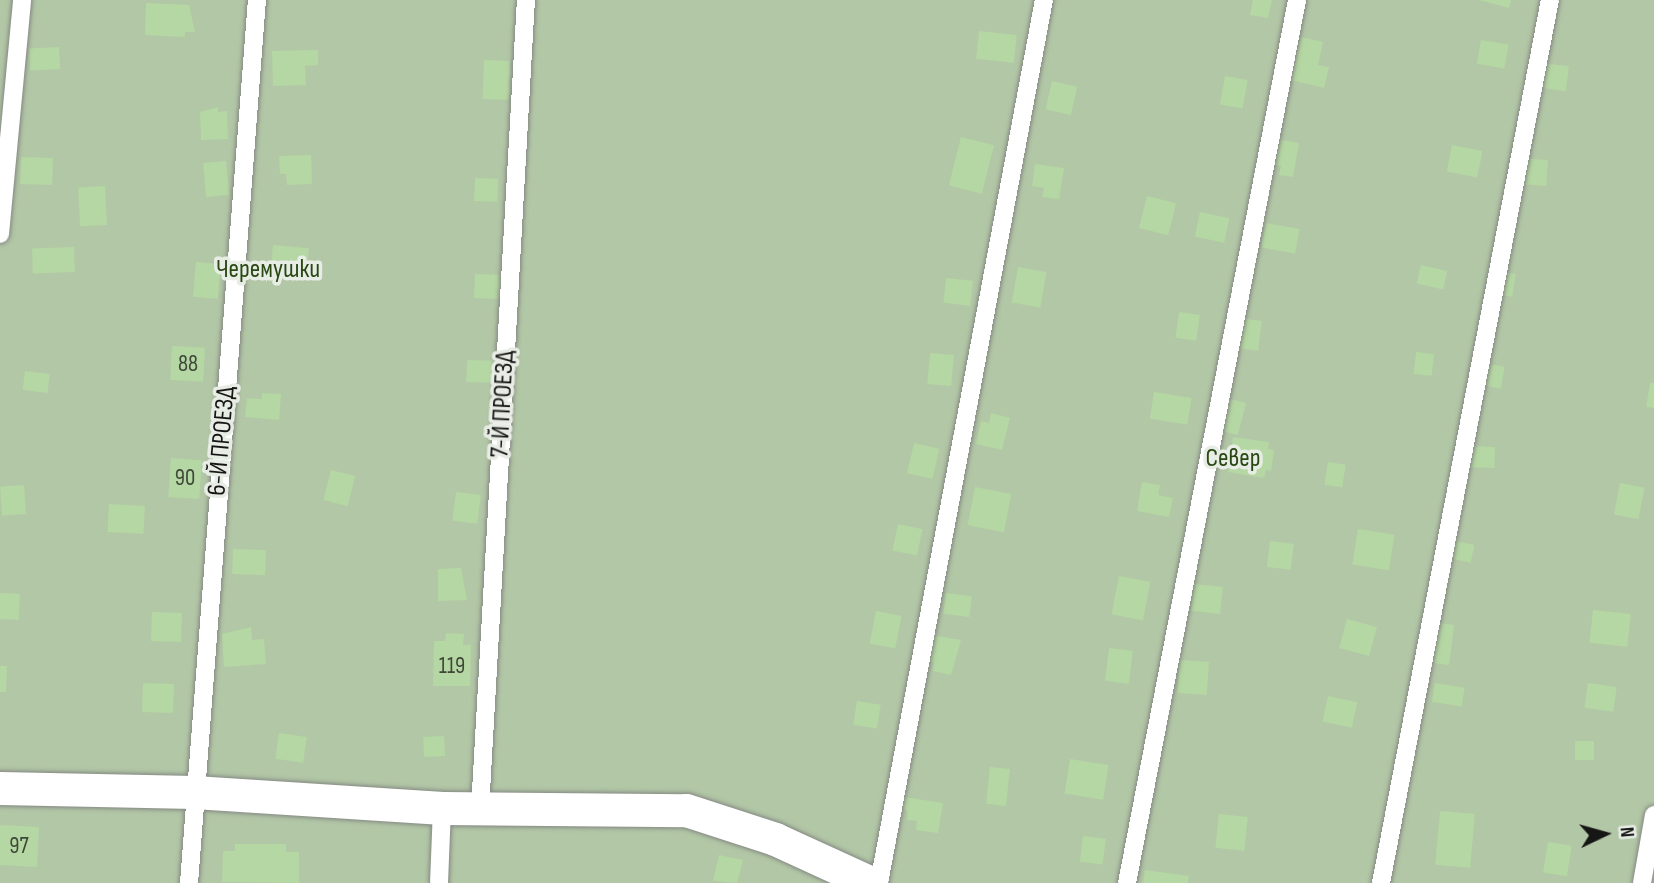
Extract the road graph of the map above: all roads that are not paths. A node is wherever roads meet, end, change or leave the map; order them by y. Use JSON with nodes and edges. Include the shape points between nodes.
{"nodes":[{"id":1,"x":22,"y":0,"type":"edge"},
{"id":2,"x":257,"y":0,"type":"edge"},
{"id":3,"x":526,"y":0,"type":"edge"},
{"id":4,"x":1044,"y":0,"type":"edge"},
{"id":5,"x":1297,"y":0,"type":"edge"},
{"id":6,"x":1550,"y":0,"type":"edge"},
{"id":7,"x":0,"y":233,"type":"edge"},
{"id":8,"x":0,"y":788,"type":"edge"},
{"id":9,"x":194,"y":792,"type":"junction"},
{"id":10,"x":442,"y":808,"type":"junction"},
{"id":11,"x":480,"y":809,"type":"junction"},
{"id":12,"x":1654,"y":816,"type":"edge"},
{"id":13,"x":189,"y":883,"type":"edge"},
{"id":14,"x":439,"y":883,"type":"edge"},
{"id":15,"x":871,"y":883,"type":"edge"},
{"id":16,"x":878,"y":883,"type":"edge"},
{"id":17,"x":1127,"y":883,"type":"edge"},
{"id":18,"x":1381,"y":883,"type":"edge"},
{"id":19,"x":1642,"y":883,"type":"edge"}],
"edges":[{"from":1,"to":7,"type":"lane"},
{"from":2,"to":9,"type":"lane","name":"6-Й ПРОЕЗД"},
{"from":3,"to":11,"type":"lane","name":"7-Й ПРОЕЗД"},
{"from":4,"to":16,"type":"lane"},
{"from":5,"to":17,"type":"lane"},
{"from":6,"to":18,"type":"lane"},
{"from":8,"to":9,"type":"street"},
{"from":9,"to":10,"type":"street"},
{"from":9,"to":13,"type":"lane","name":"6-Й ПРОЕЗД"},
{"from":10,"to":11,"type":"street"},
{"from":10,"to":14,"type":"lane"},
{"from":11,"to":15,"type":"street","via":[[686,810],[775,839]]},
{"from":12,"to":19,"type":"lane"}]}
